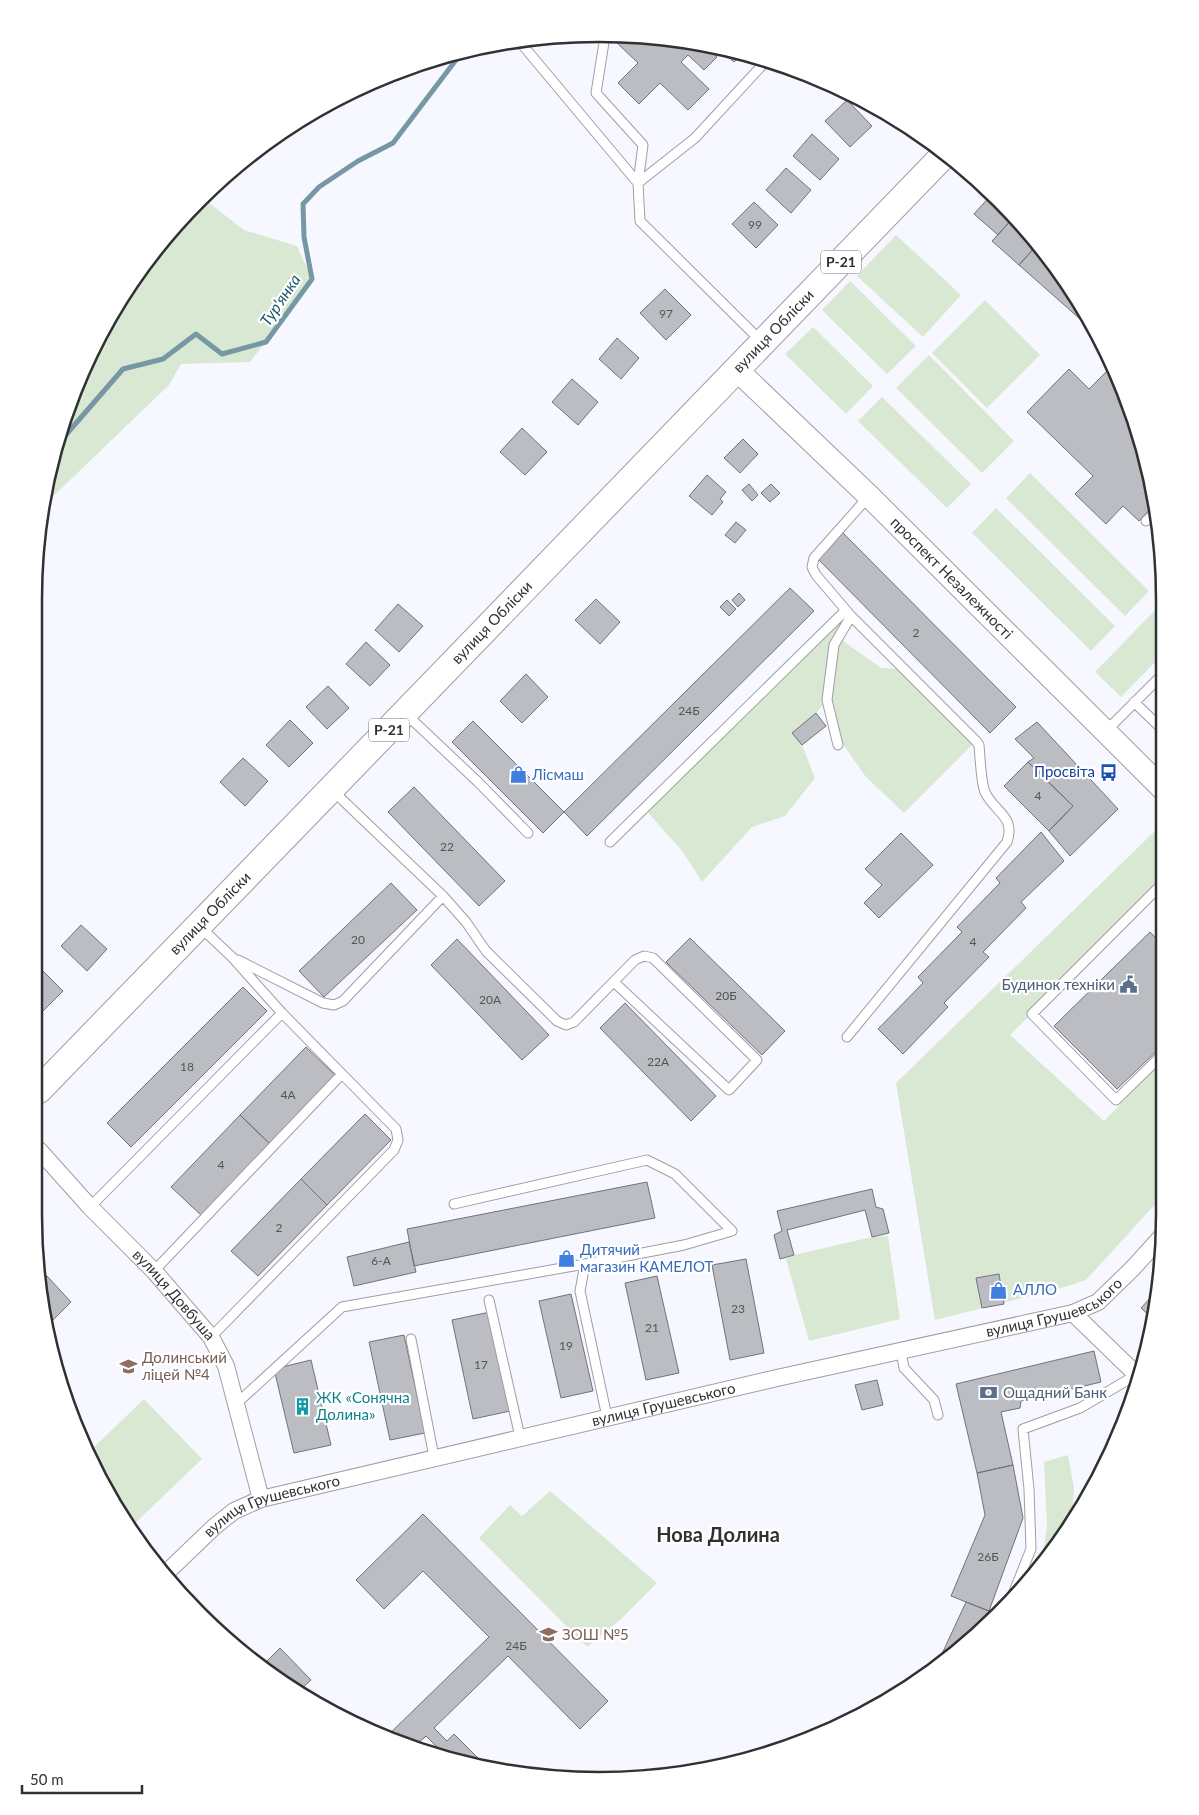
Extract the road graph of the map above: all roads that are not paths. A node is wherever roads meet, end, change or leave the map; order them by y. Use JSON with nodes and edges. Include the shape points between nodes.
{"nodes":[{"id":1,"x":604,"y":42,"type":"edge"},
{"id":2,"x":525,"y":47,"type":"edge"},
{"id":3,"x":761,"y":66,"type":"edge"},
{"id":4,"x":940,"y":159,"type":"edge"},
{"id":5,"x":638,"y":183,"type":"junction"},
{"id":6,"x":763,"y":343,"type":"junction"},
{"id":7,"x":737,"y":370,"type":"junction"},
{"id":8,"x":870,"y":496,"type":"junction"},
{"id":9,"x":1150,"y":517,"type":"edge"},
{"id":10,"x":1146,"y":521,"type":"dead end"},
{"id":11,"x":849,"y":613,"type":"junction"},
{"id":12,"x":1156,"y":681,"type":"edge"},
{"id":13,"x":1134,"y":702,"type":"junction"},
{"id":14,"x":405,"y":713,"type":"junction"},
{"id":15,"x":1156,"y":722,"type":"edge"},
{"id":16,"x":1106,"y":732,"type":"junction"},
{"id":17,"x":838,"y":745,"type":"dead end"},
{"id":18,"x":1156,"y":782,"type":"edge"},
{"id":19,"x":332,"y":789,"type":"junction"},
{"id":20,"x":528,"y":833,"type":"dead end"},
{"id":21,"x":610,"y":842,"type":"dead end"},
{"id":22,"x":1156,"y":890,"type":"edge"},
{"id":23,"x":443,"y":896,"type":"junction"},
{"id":24,"x":199,"y":925,"type":"junction"},
{"id":25,"x":232,"y":957,"type":"junction"},
{"id":26,"x":614,"y":982,"type":"junction"},
{"id":27,"x":282,"y":1013,"type":"junction"},
{"id":28,"x":847,"y":1037,"type":"dead end"},
{"id":29,"x":1156,"y":1061,"type":"edge"},
{"id":30,"x":341,"y":1075,"type":"junction"},
{"id":31,"x":42,"y":1087,"type":"edge"},
{"id":32,"x":42,"y":1153,"type":"edge"},
{"id":33,"x":454,"y":1204,"type":"dead end"},
{"id":34,"x":90,"y":1207,"type":"junction"},
{"id":35,"x":1155,"y":1243,"type":"edge"},
{"id":36,"x":585,"y":1264,"type":"junction"},
{"id":37,"x":154,"y":1271,"type":"junction"},
{"id":38,"x":489,"y":1300,"type":"dead end"},
{"id":39,"x":1073,"y":1313,"type":"junction"},
{"id":40,"x":211,"y":1337,"type":"junction"},
{"id":41,"x":411,"y":1339,"type":"dead end"},
{"id":42,"x":901,"y":1351,"type":"junction"},
{"id":43,"x":1134,"y":1373,"type":"edge"},
{"id":44,"x":1132,"y":1380,"type":"edge"},
{"id":45,"x":236,"y":1404,"type":"junction"},
{"id":46,"x":938,"y":1415,"type":"dead end"},
{"id":47,"x":607,"y":1417,"type":"junction"},
{"id":48,"x":520,"y":1437,"type":"junction"},
{"id":49,"x":434,"y":1457,"type":"junction"},
{"id":50,"x":261,"y":1499,"type":"junction"},
{"id":51,"x":170,"y":1569,"type":"edge"},
{"id":52,"x":1017,"y":1584,"type":"edge"}],
"edges":[{"from":1,"to":5,"type":"lane","via":[[596,93],[643,146]]},
{"from":2,"to":5,"type":"lane"},
{"from":3,"to":5,"type":"lane","via":[[695,138]]},
{"from":4,"to":6,"type":"main road","name":"вулиця Обліски","number":"Р-21"},
{"from":5,"to":6,"type":"lane","via":[[640,221]]},
{"from":6,"to":7,"type":"main road","name":"вулиця Обліски","number":"Р-21"},
{"from":7,"to":8,"type":"main road","name":"проспект Незалежності"},
{"from":7,"to":14,"type":"main road","name":"вулиця Обліски","number":"Р-21"},
{"from":8,"to":11,"type":"lane","via":[[814,558],[812,567]]},
{"from":8,"to":16,"type":"main road","name":"проспект Незалежності"},
{"from":9,"to":10,"type":"lane"},
{"from":11,"to":17,"type":"lane","via":[[834,645],[827,700]]},
{"from":11,"to":21,"type":"lane"},
{"from":11,"to":28,"type":"lane","via":[[979,745],[984,792],[1009,823],[1010,833],[1007,842]]},
{"from":12,"to":13,"type":"lane"},
{"from":13,"to":15,"type":"lane"},
{"from":13,"to":16,"type":"lane"},
{"from":14,"to":19,"type":"main road","name":"вулиця Обліски","number":"Р-21"},
{"from":14,"to":20,"type":"lane"},
{"from":16,"to":18,"type":"main road","name":"проспект Незалежності"},
{"from":19,"to":23,"type":"lane"},
{"from":19,"to":24,"type":"main road","name":"вулиця Обліски","number":"Р-21"},
{"from":22,"to":29,"type":"lane","via":[[1032,1014],[1116,1100]]},
{"from":23,"to":25,"type":"lane","via":[[343,1001],[334,1005],[323,1003]]},
{"from":23,"to":26,"type":"lane","via":[[486,951],[557,1021],[566,1025],[574,1022]]},
{"from":24,"to":25,"type":"lane"},
{"from":24,"to":31,"type":"main road","name":"вулиця Обліски","number":"Р-21"},
{"from":25,"to":27,"type":"lane"},
{"from":26,"to":26,"type":"lane","via":[[729,1090],[757,1060],[653,958],[644,956],[635,960]]},
{"from":27,"to":30,"type":"lane"},
{"from":27,"to":34,"type":"lane"},
{"from":30,"to":37,"type":"lane"},
{"from":30,"to":40,"type":"lane","via":[[396,1129],[398,1140],[394,1150]]},
{"from":32,"to":34,"type":"street","name":"вулиця Довбуша"},
{"from":33,"to":36,"type":"lane","via":[[647,1160],[675,1174],[732,1231],[684,1245]]},
{"from":34,"to":37,"type":"street","name":"вулиця Довбуша"},
{"from":35,"to":39,"type":"street","name":"вулиця Грушевського","via":[[1098,1302]]},
{"from":36,"to":45,"type":"lane","via":[[342,1307]]},
{"from":36,"to":47,"type":"lane","via":[[580,1290]]},
{"from":37,"to":40,"type":"street","name":"вулиця Довбуша"},
{"from":38,"to":48,"type":"lane"},
{"from":39,"to":42,"type":"street","name":"вулиця Грушевського"},
{"from":39,"to":43,"type":"street"},
{"from":40,"to":45,"type":"street","name":"вулиця Довбуша","via":[[226,1366]]},
{"from":41,"to":49,"type":"lane"},
{"from":42,"to":46,"type":"lane","via":[[904,1368],[934,1400]]},
{"from":42,"to":47,"type":"street","name":"вулиця Грушевського"},
{"from":44,"to":52,"type":"lane","via":[[1080,1408],[1023,1429],[1031,1549]]},
{"from":45,"to":50,"type":"street","name":"вулиця Довбуша"},
{"from":47,"to":48,"type":"street","name":"вулиця Грушевського"},
{"from":48,"to":49,"type":"street","name":"вулиця Грушевського"},
{"from":49,"to":50,"type":"street","name":"вулиця Грушевського"},
{"from":50,"to":51,"type":"street","name":"вулиця Грушевського","via":[[234,1512],[214,1527]]}]}
